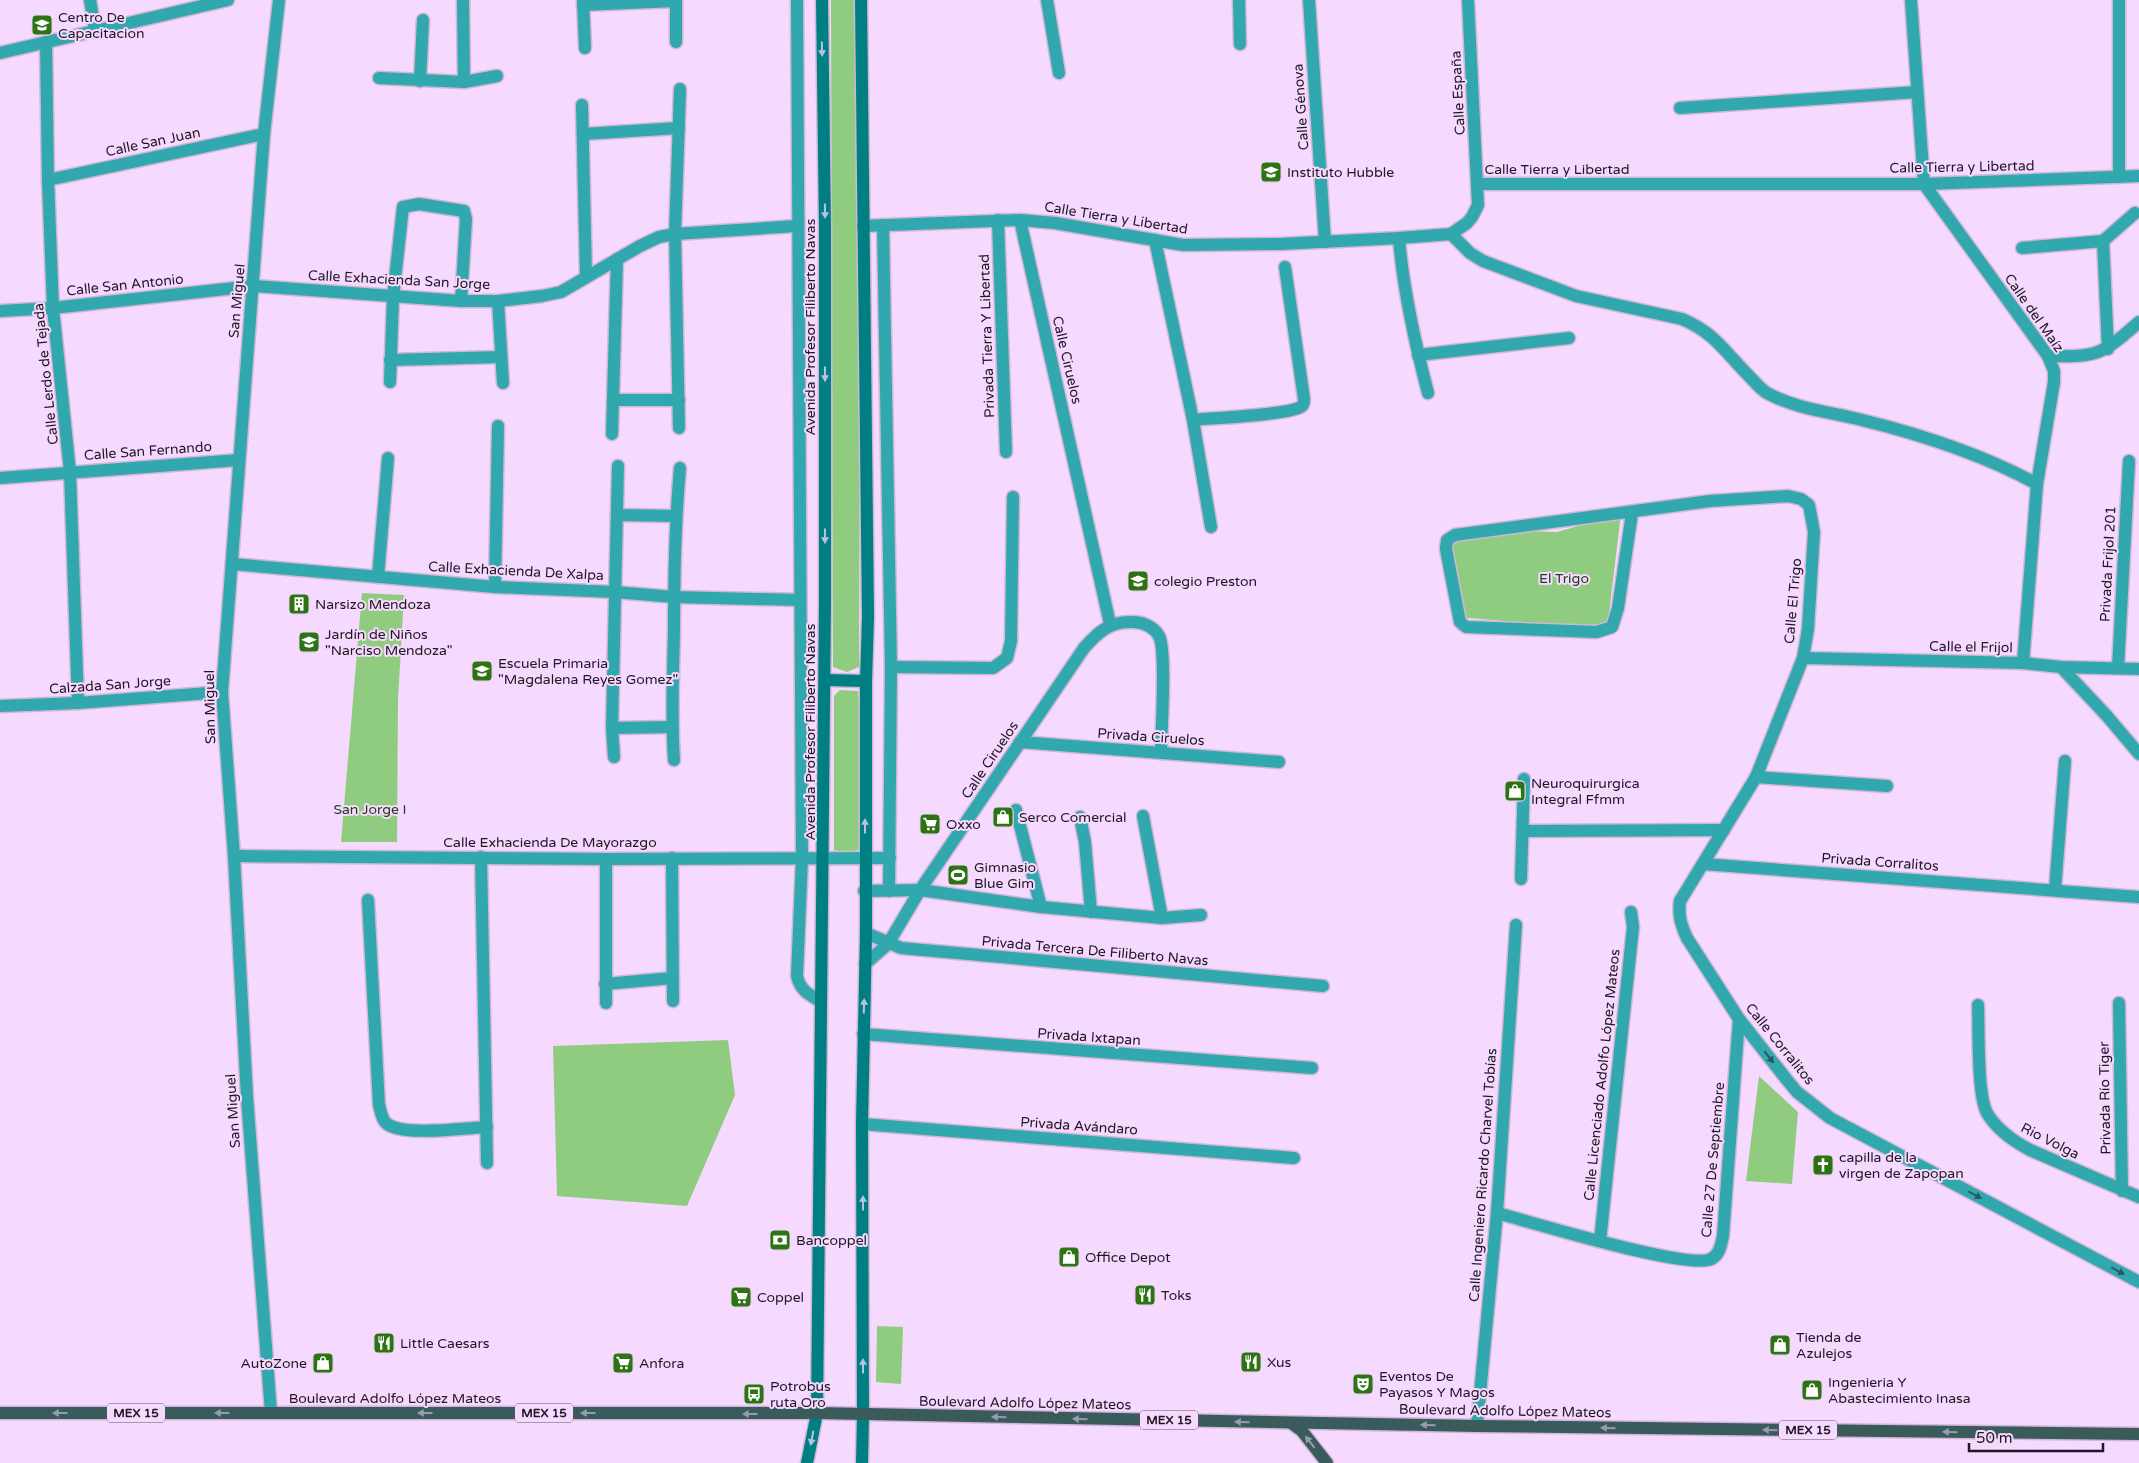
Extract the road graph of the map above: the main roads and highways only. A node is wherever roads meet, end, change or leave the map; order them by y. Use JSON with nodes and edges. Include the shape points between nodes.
{"nodes":[{"id":1,"x":822,"y":0,"type":"edge"},
{"id":2,"x":861,"y":0,"type":"edge"},
{"id":3,"x":825,"y":680,"type":"junction"},
{"id":4,"x":866,"y":681,"type":"junction"},
{"id":5,"x":0,"y":1413,"type":"edge"},
{"id":6,"x":817,"y":1413,"type":"junction"},
{"id":7,"x":863,"y":1415,"type":"junction"},
{"id":8,"x":1291,"y":1423,"type":"junction"},
{"id":9,"x":2139,"y":1434,"type":"edge"},
{"id":10,"x":806,"y":1463,"type":"edge"},
{"id":11,"x":862,"y":1463,"type":"edge"},
{"id":12,"x":1327,"y":1463,"type":"edge"}],
"edges":[{"from":1,"to":3,"type":"main road","name":"Avenida Profesor Filiberto Navas","one_way":true},
{"from":2,"to":4,"type":"main road"},
{"from":3,"to":4,"type":"main road"},
{"from":3,"to":6,"type":"main road","name":"Avenida Profesor Filiberto Navas"},
{"from":7,"to":4,"type":"main road","one_way":true},
{"from":6,"to":5,"type":"main road","name":"Boulevard Adolfo López Mateos","number":"MEX 15","one_way":true},
{"from":6,"to":7,"type":"main road","name":"Boulevard Adolfo López Mateos","number":"MEX 15"},
{"from":6,"to":10,"type":"main road","name":"Avenida Profesor Filiberto Navas","one_way":true},
{"from":8,"to":7,"type":"main road","name":"Boulevard Adolfo López Mateos","number":"MEX 15","one_way":true},
{"from":7,"to":11,"type":"main road"},
{"from":9,"to":8,"type":"main road","name":"Boulevard Adolfo López Mateos","number":"MEX 15","one_way":true},
{"from":12,"to":8,"type":"main road","one_way":true,"via":[[1302,1431]]}]}
